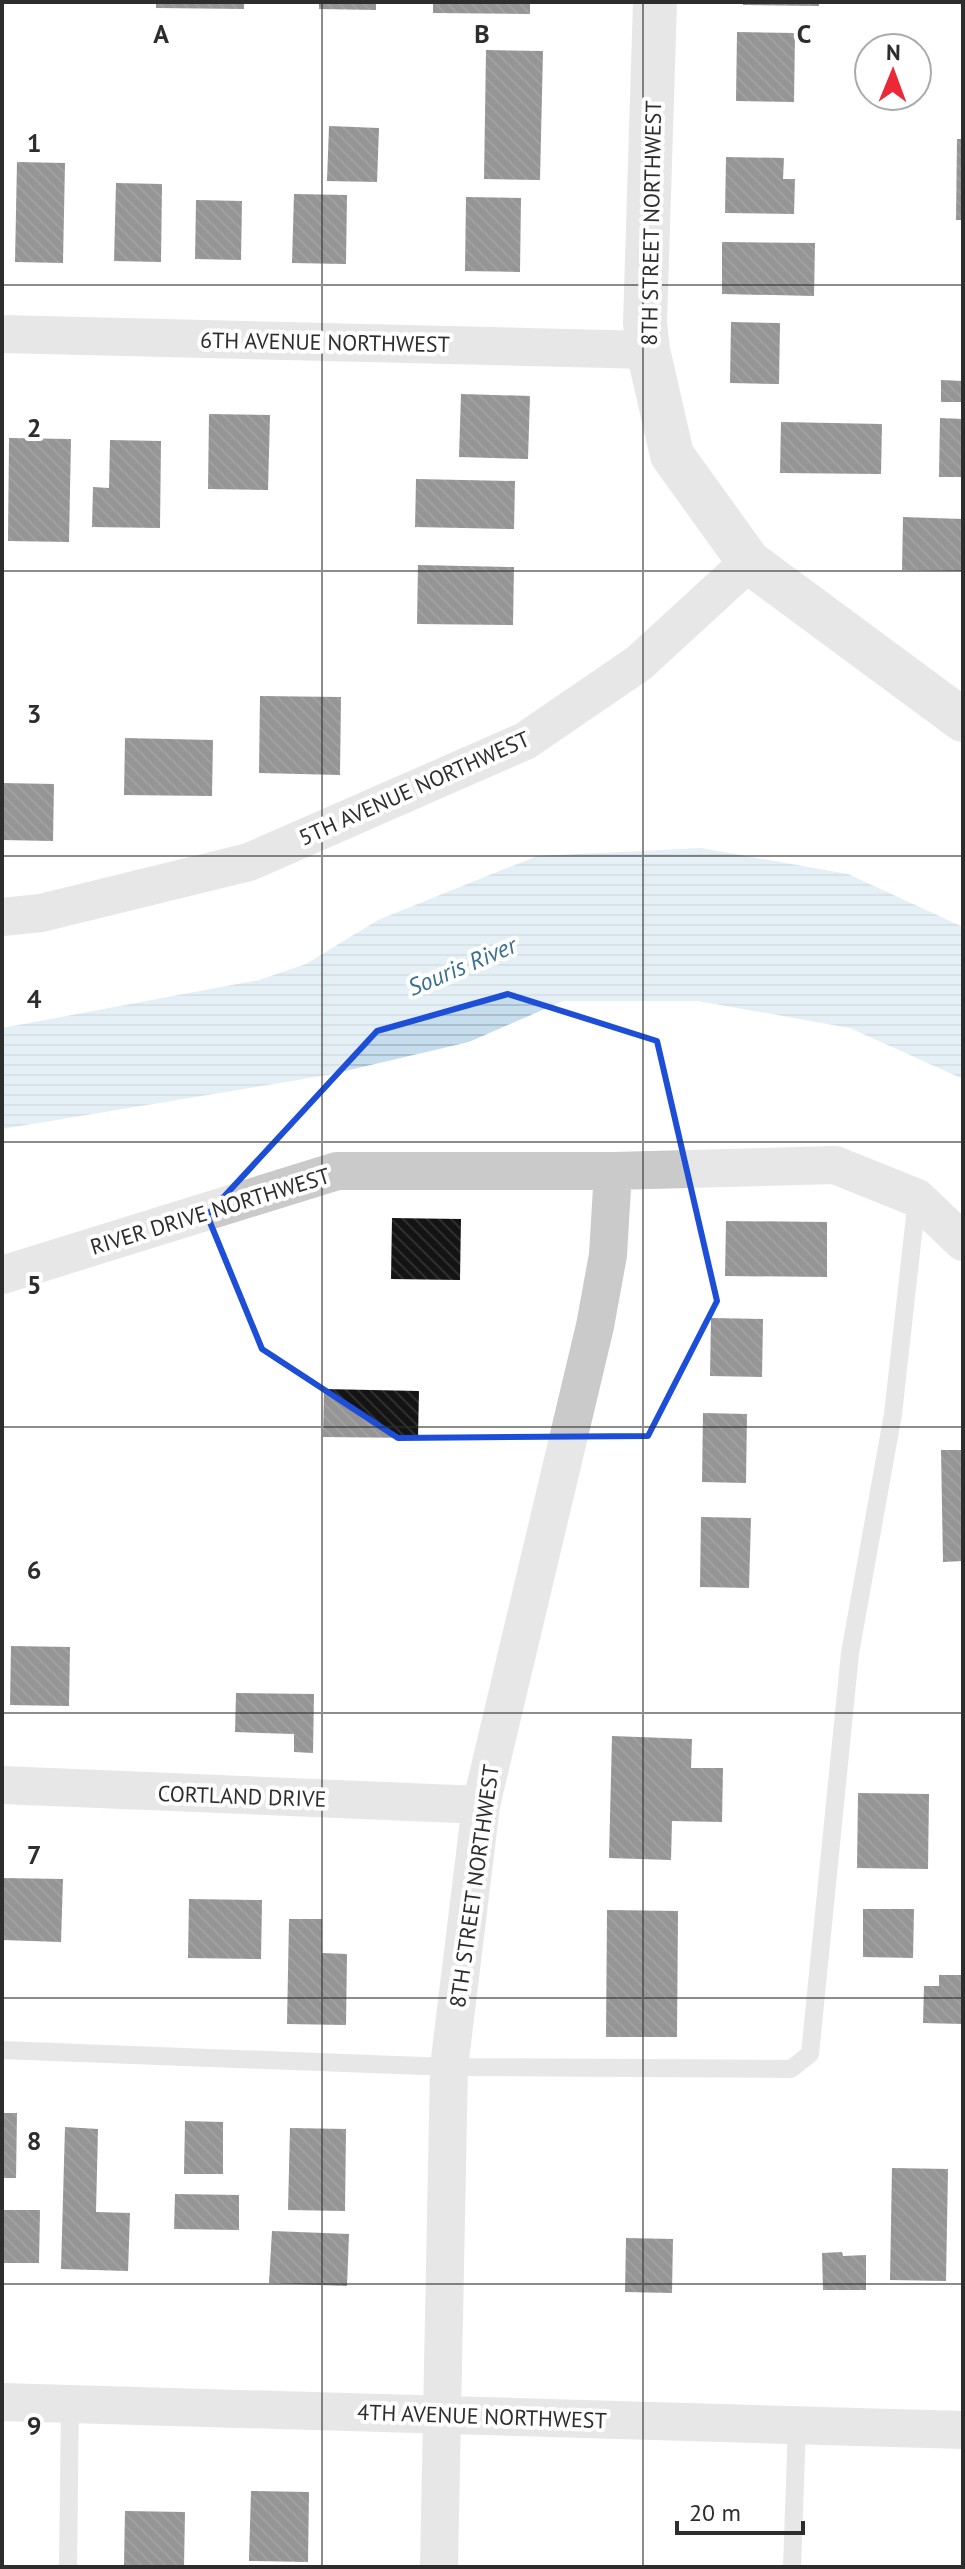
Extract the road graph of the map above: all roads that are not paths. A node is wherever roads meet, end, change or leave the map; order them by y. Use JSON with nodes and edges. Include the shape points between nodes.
{"nodes":[{"id":1,"x":655,"y":2,"type":"edge"},
{"id":2,"x":2,"y":334,"type":"edge"},
{"id":3,"x":648,"y":350,"type":"junction"},
{"id":4,"x":749,"y":562,"type":"junction"},
{"id":5,"x":963,"y":720,"type":"edge"},
{"id":6,"x":2,"y":917,"type":"edge"},
{"id":7,"x":613,"y":1171,"type":"junction"},
{"id":8,"x":917,"y":1198,"type":"junction"},
{"id":9,"x":963,"y":1242,"type":"edge"},
{"id":10,"x":2,"y":1275,"type":"edge"},
{"id":11,"x":2,"y":1785,"type":"edge"},
{"id":12,"x":481,"y":1805,"type":"junction"},
{"id":13,"x":2,"y":2050,"type":"edge"},
{"id":14,"x":449,"y":2067,"type":"junction"},
{"id":15,"x":2,"y":2402,"type":"edge"},
{"id":16,"x":70,"y":2404,"type":"junction"},
{"id":17,"x":443,"y":2415,"type":"junction"},
{"id":18,"x":797,"y":2426,"type":"junction"},
{"id":19,"x":963,"y":2430,"type":"edge"},
{"id":20,"x":68,"y":2567,"type":"edge"},
{"id":21,"x":439,"y":2567,"type":"edge"},
{"id":22,"x":792,"y":2567,"type":"edge"}],
"edges":[{"from":1,"to":3,"type":"street","name":"8TH STREET NORTHWEST"},
{"from":2,"to":3,"type":"street","name":"6TH AVENUE NORTHWEST"},
{"from":3,"to":4,"type":"street","name":"8TH STREET NORTHWEST","via":[[672,455]]},
{"from":4,"to":5,"type":"street"},
{"from":4,"to":6,"type":"street","name":"5TH AVENUE NORTHWEST","via":[[639,663],[525,741],[249,862],[41,913]]},
{"from":7,"to":8,"type":"street","name":"RIVER DRIVE NORTHWEST","via":[[835,1165]]},
{"from":7,"to":10,"type":"street","name":"RIVER DRIVE NORTHWEST","via":[[337,1171]]},
{"from":7,"to":12,"type":"street","name":"8TH STREET NORTHWEST","via":[[608,1255],[595,1326]]},
{"from":8,"to":9,"type":"street"},
{"from":8,"to":14,"type":"lane","via":[[893,1414],[850,1653],[810,2054],[791,2069]]},
{"from":11,"to":12,"type":"street","name":"CORTLAND DRIVE"},
{"from":12,"to":14,"type":"street","name":"8TH STREET NORTHWEST"},
{"from":13,"to":14,"type":"lane"},
{"from":14,"to":17,"type":"street","name":"8TH STREET NORTHWEST"},
{"from":15,"to":16,"type":"street","name":"4TH AVENUE NORTHWEST"},
{"from":16,"to":17,"type":"street","name":"4TH AVENUE NORTHWEST"},
{"from":16,"to":20,"type":"lane"},
{"from":17,"to":18,"type":"street","name":"4TH AVENUE NORTHWEST"},
{"from":17,"to":21,"type":"street","name":"8TH STREET NORTHWEST"},
{"from":18,"to":19,"type":"street","name":"4TH AVENUE NORTHWEST"},
{"from":18,"to":22,"type":"lane"}]}
